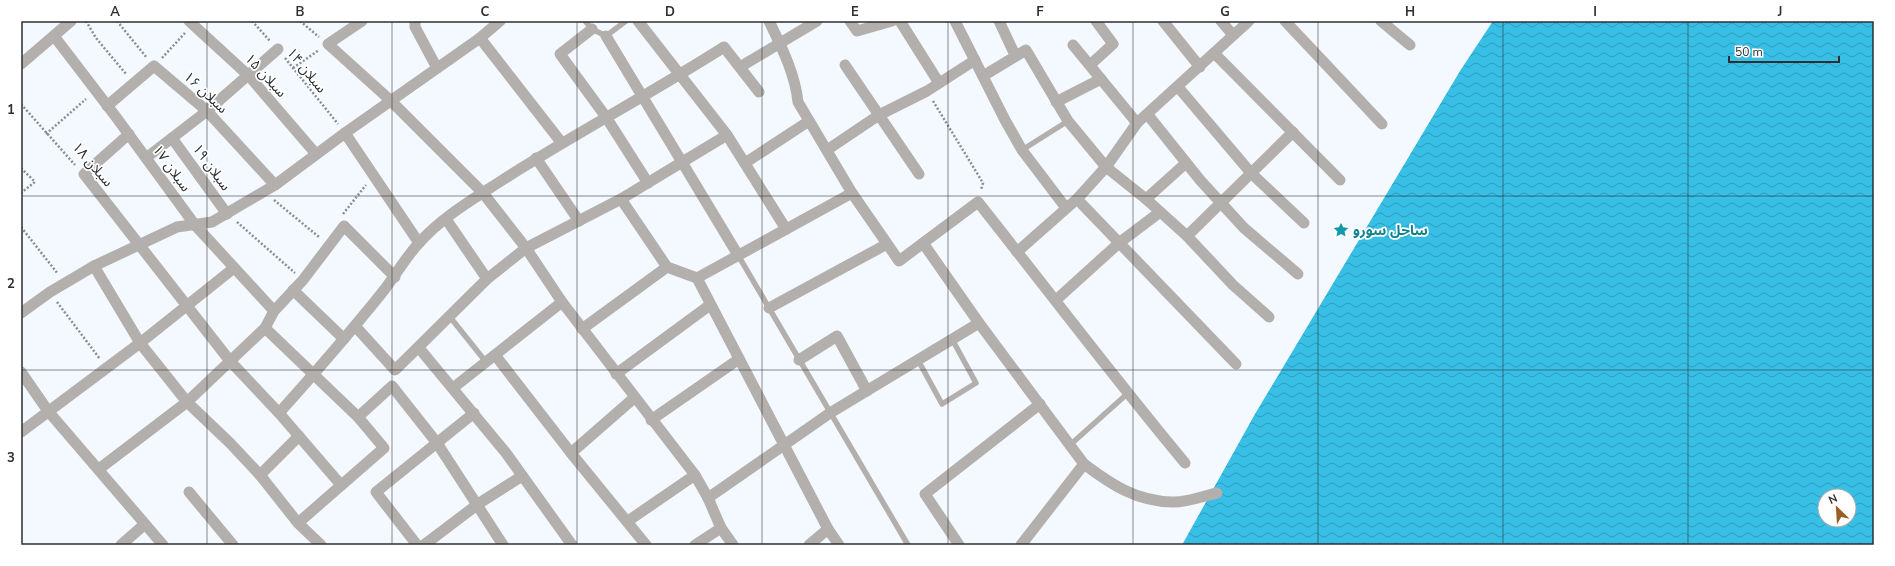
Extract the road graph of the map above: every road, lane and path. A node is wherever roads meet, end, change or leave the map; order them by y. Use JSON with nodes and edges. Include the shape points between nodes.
{"nodes":[{"id":1,"x":71,"y":21,"type":"edge"},
{"id":2,"x":86,"y":21,"type":"edge"},
{"id":3,"x":117,"y":21,"type":"edge"},
{"id":4,"x":252,"y":21,"type":"edge"},
{"id":5,"x":300,"y":21,"type":"edge"},
{"id":6,"x":360,"y":21,"type":"edge"},
{"id":7,"x":416,"y":21,"type":"edge"},
{"id":8,"x":500,"y":21,"type":"edge"},
{"id":9,"x":626,"y":21,"type":"edge"},
{"id":10,"x":638,"y":21,"type":"edge"},
{"id":11,"x":769,"y":21,"type":"edge"},
{"id":12,"x":817,"y":21,"type":"edge"},
{"id":13,"x":850,"y":21,"type":"edge"},
{"id":14,"x":892,"y":21,"type":"edge"},
{"id":15,"x":900,"y":21,"type":"edge"},
{"id":16,"x":955,"y":21,"type":"edge"},
{"id":17,"x":999,"y":21,"type":"edge"},
{"id":18,"x":1096,"y":21,"type":"edge"},
{"id":19,"x":1163,"y":21,"type":"edge"},
{"id":20,"x":1221,"y":21,"type":"edge"},
{"id":21,"x":1249,"y":21,"type":"edge"},
{"id":22,"x":1285,"y":21,"type":"edge"},
{"id":23,"x":1381,"y":21,"type":"edge"},
{"id":24,"x":191,"y":23,"type":"edge"},
{"id":25,"x":589,"y":25,"type":"edge"},
{"id":26,"x":1233,"y":35,"type":"junction"},
{"id":27,"x":54,"y":36,"type":"junction"},
{"id":28,"x":606,"y":36,"type":"junction"},
{"id":29,"x":480,"y":38,"type":"junction"},
{"id":30,"x":780,"y":43,"type":"junction"},
{"id":31,"x":328,"y":44,"type":"junction"},
{"id":32,"x":1073,"y":45,"type":"dead end"},
{"id":33,"x":1410,"y":45,"type":"dead end"},
{"id":34,"x":278,"y":49,"type":"junction"},
{"id":35,"x":1214,"y":53,"type":"junction"},
{"id":36,"x":1015,"y":55,"type":"junction"},
{"id":37,"x":975,"y":60,"type":"junction"},
{"id":38,"x":21,"y":64,"type":"edge"},
{"id":39,"x":845,"y":65,"type":"dead end"},
{"id":40,"x":1090,"y":65,"type":"junction"},
{"id":41,"x":154,"y":66,"type":"junction"},
{"id":42,"x":1200,"y":66,"type":"junction"},
{"id":43,"x":740,"y":67,"type":"junction"},
{"id":44,"x":293,"y":68,"type":"junction"},
{"id":45,"x":437,"y":68,"type":"junction"},
{"id":46,"x":680,"y":75,"type":"junction"},
{"id":47,"x":249,"y":76,"type":"junction"},
{"id":48,"x":983,"y":76,"type":"junction"},
{"id":49,"x":1101,"y":79,"type":"junction"},
{"id":50,"x":939,"y":83,"type":"junction"},
{"id":51,"x":134,"y":84,"type":"junction"},
{"id":52,"x":1178,"y":87,"type":"junction"},
{"id":53,"x":96,"y":90,"type":"junction"},
{"id":54,"x":927,"y":91,"type":"junction"},
{"id":55,"x":759,"y":92,"type":"dead end"},
{"id":56,"x":642,"y":96,"type":"junction"},
{"id":57,"x":390,"y":100,"type":"junction"},
{"id":58,"x":1056,"y":102,"type":"junction"},
{"id":59,"x":21,"y":104,"type":"edge"},
{"id":60,"x":108,"y":106,"type":"junction"},
{"id":61,"x":207,"y":111,"type":"junction"},
{"id":62,"x":879,"y":115,"type":"junction"},
{"id":63,"x":1148,"y":115,"type":"junction"},
{"id":64,"x":606,"y":117,"type":"junction"},
{"id":65,"x":809,"y":121,"type":"junction"},
{"id":66,"x":1068,"y":121,"type":"junction"},
{"id":67,"x":1137,"y":123,"type":"junction"},
{"id":68,"x":1382,"y":124,"type":"dead end"},
{"id":69,"x":345,"y":132,"type":"junction"},
{"id":70,"x":1293,"y":132,"type":"junction"},
{"id":71,"x":46,"y":134,"type":"junction"},
{"id":72,"x":129,"y":134,"type":"junction"},
{"id":73,"x":727,"y":135,"type":"junction"},
{"id":74,"x":172,"y":138,"type":"junction"},
{"id":75,"x":561,"y":142,"type":"junction"},
{"id":76,"x":827,"y":150,"type":"junction"},
{"id":77,"x":1022,"y":150,"type":"junction"},
{"id":78,"x":316,"y":154,"type":"junction"},
{"id":79,"x":146,"y":158,"type":"junction"},
{"id":80,"x":536,"y":158,"type":"junction"},
{"id":81,"x":681,"y":163,"type":"junction"},
{"id":82,"x":745,"y":163,"type":"junction"},
{"id":83,"x":1186,"y":163,"type":"junction"},
{"id":84,"x":1106,"y":167,"type":"junction"},
{"id":85,"x":21,"y":168,"type":"edge"},
{"id":86,"x":1251,"y":173,"type":"junction"},
{"id":87,"x":84,"y":174,"type":"junction"},
{"id":88,"x":919,"y":174,"type":"dead end"},
{"id":89,"x":373,"y":175,"type":"junction"},
{"id":90,"x":1340,"y":180,"type":"dead end"},
{"id":91,"x":648,"y":183,"type":"junction"},
{"id":92,"x":275,"y":186,"type":"junction"},
{"id":93,"x":264,"y":192,"type":"junction"},
{"id":94,"x":21,"y":193,"type":"edge"},
{"id":95,"x":483,"y":193,"type":"junction"},
{"id":96,"x":852,"y":193,"type":"junction"},
{"id":97,"x":621,"y":199,"type":"junction"},
{"id":98,"x":1077,"y":199,"type":"junction"},
{"id":99,"x":1146,"y":199,"type":"junction"},
{"id":100,"x":978,"y":202,"type":"junction"},
{"id":101,"x":1221,"y":203,"type":"junction"},
{"id":102,"x":1066,"y":208,"type":"junction"},
{"id":103,"x":1160,"y":212,"type":"junction"},
{"id":104,"x":227,"y":214,"type":"junction"},
{"id":105,"x":446,"y":219,"type":"junction"},
{"id":106,"x":579,"y":221,"type":"junction"},
{"id":107,"x":1304,"y":223,"type":"dead end"},
{"id":108,"x":195,"y":225,"type":"junction"},
{"id":109,"x":344,"y":226,"type":"junction"},
{"id":110,"x":21,"y":227,"type":"edge"},
{"id":111,"x":786,"y":229,"type":"junction"},
{"id":112,"x":1187,"y":236,"type":"junction"},
{"id":113,"x":419,"y":243,"type":"junction"},
{"id":114,"x":923,"y":243,"type":"junction"},
{"id":115,"x":1119,"y":243,"type":"junction"},
{"id":116,"x":887,"y":244,"type":"junction"},
{"id":117,"x":139,"y":245,"type":"junction"},
{"id":118,"x":329,"y":245,"type":"junction"},
{"id":119,"x":526,"y":248,"type":"junction"},
{"id":120,"x":1017,"y":252,"type":"junction"},
{"id":121,"x":738,"y":255,"type":"junction"},
{"id":122,"x":94,"y":266,"type":"junction"},
{"id":123,"x":667,"y":267,"type":"junction"},
{"id":124,"x":234,"y":268,"type":"junction"},
{"id":125,"x":1298,"y":274,"type":"dead end"},
{"id":126,"x":395,"y":277,"type":"junction"},
{"id":127,"x":697,"y":278,"type":"junction"},
{"id":128,"x":487,"y":279,"type":"junction"},
{"id":129,"x":303,"y":280,"type":"junction"},
{"id":130,"x":65,"y":283,"type":"junction"},
{"id":131,"x":293,"y":290,"type":"junction"},
{"id":132,"x":50,"y":292,"type":"junction"},
{"id":133,"x":1056,"y":300,"type":"junction"},
{"id":134,"x":562,"y":302,"type":"junction"},
{"id":135,"x":710,"y":305,"type":"junction"},
{"id":136,"x":187,"y":306,"type":"junction"},
{"id":137,"x":769,"y":308,"type":"junction"},
{"id":138,"x":274,"y":311,"type":"junction"},
{"id":139,"x":21,"y":313,"type":"edge"},
{"id":140,"x":450,"y":317,"type":"junction"},
{"id":141,"x":1269,"y":317,"type":"dead end"},
{"id":142,"x":978,"y":323,"type":"junction"},
{"id":143,"x":355,"y":326,"type":"junction"},
{"id":144,"x":265,"y":328,"type":"junction"},
{"id":145,"x":582,"y":329,"type":"junction"},
{"id":146,"x":344,"y":339,"type":"junction"},
{"id":147,"x":952,"y":339,"type":"junction"},
{"id":148,"x":140,"y":343,"type":"junction"},
{"id":149,"x":419,"y":348,"type":"junction"},
{"id":150,"x":495,"y":355,"type":"junction"},
{"id":151,"x":739,"y":359,"type":"junction"},
{"id":152,"x":799,"y":360,"type":"junction"},
{"id":153,"x":918,"y":360,"type":"junction"},
{"id":154,"x":230,"y":361,"type":"junction"},
{"id":155,"x":486,"y":362,"type":"junction"},
{"id":156,"x":1236,"y":364,"type":"dead end"},
{"id":157,"x":106,"y":367,"type":"junction"},
{"id":158,"x":21,"y":372,"type":"edge"},
{"id":159,"x":314,"y":374,"type":"junction"},
{"id":160,"x":616,"y":374,"type":"junction"},
{"id":161,"x":453,"y":388,"type":"junction"},
{"id":162,"x":867,"y":391,"type":"junction"},
{"id":163,"x":1127,"y":394,"type":"junction"},
{"id":164,"x":634,"y":398,"type":"junction"},
{"id":165,"x":187,"y":402,"type":"junction"},
{"id":166,"x":1040,"y":404,"type":"junction"},
{"id":167,"x":48,"y":411,"type":"junction"},
{"id":168,"x":279,"y":413,"type":"junction"},
{"id":169,"x":474,"y":413,"type":"junction"},
{"id":170,"x":830,"y":413,"type":"junction"},
{"id":171,"x":358,"y":417,"type":"junction"},
{"id":172,"x":651,"y":420,"type":"junction"},
{"id":173,"x":21,"y":432,"type":"edge"},
{"id":174,"x":299,"y":436,"type":"junction"},
{"id":175,"x":437,"y":442,"type":"junction"},
{"id":176,"x":784,"y":445,"type":"junction"},
{"id":177,"x":1070,"y":445,"type":"junction"},
{"id":178,"x":571,"y":453,"type":"junction"},
{"id":179,"x":1185,"y":463,"type":"dead end"},
{"id":180,"x":1084,"y":464,"type":"junction"},
{"id":181,"x":99,"y":469,"type":"junction"},
{"id":182,"x":694,"y":475,"type":"junction"},
{"id":183,"x":260,"y":476,"type":"junction"},
{"id":184,"x":522,"y":476,"type":"junction"},
{"id":185,"x":341,"y":486,"type":"junction"},
{"id":186,"x":189,"y":492,"type":"dead end"},
{"id":187,"x":1217,"y":493,"type":"dead end"},
{"id":188,"x":708,"y":498,"type":"junction"},
{"id":189,"x":478,"y":504,"type":"junction"},
{"id":190,"x":628,"y":521,"type":"junction"},
{"id":191,"x":298,"y":523,"type":"junction"},
{"id":192,"x":145,"y":524,"type":"junction"},
{"id":193,"x":721,"y":528,"type":"junction"},
{"id":194,"x":828,"y":529,"type":"junction"},
{"id":195,"x":319,"y":544,"type":"edge"},
{"id":196,"x":121,"y":545,"type":"edge"},
{"id":197,"x":163,"y":545,"type":"edge"},
{"id":198,"x":233,"y":545,"type":"edge"},
{"id":199,"x":416,"y":545,"type":"edge"},
{"id":200,"x":424,"y":545,"type":"edge"},
{"id":201,"x":504,"y":545,"type":"edge"},
{"id":202,"x":572,"y":545,"type":"edge"},
{"id":203,"x":646,"y":545,"type":"edge"},
{"id":204,"x":695,"y":545,"type":"edge"},
{"id":205,"x":733,"y":545,"type":"edge"},
{"id":206,"x":809,"y":545,"type":"edge"},
{"id":207,"x":839,"y":545,"type":"edge"},
{"id":208,"x":908,"y":545,"type":"edge"},
{"id":209,"x":959,"y":545,"type":"edge"},
{"id":210,"x":1022,"y":545,"type":"edge"}],
"edges":[{"from":1,"to":27,"type":"street"},
{"from":2,"to":51,"type":"path","via":[[96,38]]},
{"from":3,"to":41,"type":"path"},
{"from":4,"to":34,"type":"path","name":"سبلان ۱۴"},
{"from":5,"to":31,"type":"path"},
{"from":6,"to":31,"type":"street"},
{"from":7,"to":45,"type":"street","via":[[415,27]]},
{"from":8,"to":29,"type":"street"},
{"from":9,"to":28,"type":"lane"},
{"from":10,"to":46,"type":"street"},
{"from":11,"to":30,"type":"street"},
{"from":12,"to":30,"type":"street"},
{"from":13,"to":14,"type":"street","via":[[857,31]]},
{"from":15,"to":50,"type":"street"},
{"from":16,"to":37,"type":"street"},
{"from":17,"to":36,"type":"street"},
{"from":18,"to":40,"type":"street","via":[[1113,44]]},
{"from":19,"to":42,"type":"street"},
{"from":20,"to":26,"type":"street"},
{"from":21,"to":26,"type":"street"},
{"from":22,"to":68,"type":"street"},
{"from":23,"to":33,"type":"street"},
{"from":24,"to":41,"type":"path"},
{"from":24,"to":47,"type":"street","name":"سبلان ۱۵"},
{"from":25,"to":28,"type":"lane"},
{"from":25,"to":64,"type":"street","via":[[560,54]]},
{"from":26,"to":35,"type":"street"},
{"from":27,"to":38,"type":"street"},
{"from":27,"to":53,"type":"street","name":"سبلان ۱۷"},
{"from":28,"to":56,"type":"street"},
{"from":29,"to":45,"type":"street"},
{"from":29,"to":75,"type":"street"},
{"from":30,"to":43,"type":"street"},
{"from":30,"to":65,"type":"street","via":[[797,89],[798,102]]},
{"from":31,"to":44,"type":"path"},
{"from":31,"to":57,"type":"street"},
{"from":32,"to":40,"type":"street"},
{"from":34,"to":44,"type":"path","name":"سبلان ۱۴"},
{"from":34,"to":47,"type":"street"},
{"from":35,"to":42,"type":"street"},
{"from":35,"to":70,"type":"street"},
{"from":36,"to":48,"type":"street"},
{"from":36,"to":58,"type":"street","via":[[1026,50]]},
{"from":37,"to":48,"type":"street"},
{"from":37,"to":50,"type":"street"},
{"from":39,"to":62,"type":"street"},
{"from":40,"to":49,"type":"street"},
{"from":41,"to":51,"type":"street"},
{"from":41,"to":61,"type":"street","name":"سبلان ۱۶"},
{"from":42,"to":52,"type":"street"},
{"from":43,"to":46,"type":"street","via":[[724,47]]},
{"from":43,"to":55,"type":"street"},
{"from":44,"to":69,"type":"path","name":"سبلان ۱۴"},
{"from":45,"to":57,"type":"street"},
{"from":46,"to":56,"type":"street"},
{"from":46,"to":73,"type":"street"},
{"from":47,"to":61,"type":"street"},
{"from":47,"to":78,"type":"street","name":"سبلان ۱۵"},
{"from":48,"to":77,"type":"street"},
{"from":49,"to":58,"type":"street"},
{"from":49,"to":67,"type":"street"},
{"from":50,"to":54,"type":"street"},
{"from":51,"to":60,"type":"street"},
{"from":52,"to":63,"type":"street"},
{"from":52,"to":86,"type":"street"},
{"from":53,"to":60,"type":"street","name":"سبلان ۱۷"},
{"from":53,"to":71,"type":"path"},
{"from":54,"to":62,"type":"street"},
{"from":54,"to":100,"type":"path","via":[[983,183]]},
{"from":56,"to":64,"type":"street"},
{"from":56,"to":81,"type":"street"},
{"from":57,"to":69,"type":"street"},
{"from":57,"to":95,"type":"street"},
{"from":58,"to":66,"type":"street"},
{"from":59,"to":71,"type":"path","name":"سبلان ۱۸"},
{"from":60,"to":72,"type":"street","name":"سبلان ۱۷"},
{"from":61,"to":74,"type":"street"},
{"from":61,"to":92,"type":"street","name":"سبلان ۱۶"},
{"from":62,"to":76,"type":"street"},
{"from":62,"to":88,"type":"street"},
{"from":63,"to":67,"type":"street"},
{"from":63,"to":83,"type":"street"},
{"from":64,"to":75,"type":"street"},
{"from":64,"to":91,"type":"street"},
{"from":65,"to":76,"type":"street"},
{"from":65,"to":82,"type":"street"},
{"from":66,"to":77,"type":"lane"},
{"from":66,"to":84,"type":"street"},
{"from":67,"to":84,"type":"street"},
{"from":69,"to":78,"type":"street"},
{"from":69,"to":89,"type":"street"},
{"from":70,"to":86,"type":"street"},
{"from":70,"to":90,"type":"street"},
{"from":71,"to":87,"type":"path","name":"سبلان ۱۸"},
{"from":72,"to":79,"type":"street","name":"سبلان ۱۷"},
{"from":72,"to":87,"type":"street"},
{"from":73,"to":81,"type":"street"},
{"from":73,"to":82,"type":"street"},
{"from":74,"to":79,"type":"street"},
{"from":74,"to":104,"type":"street","name":"سبلان ۱۹"},
{"from":75,"to":80,"type":"street"},
{"from":76,"to":96,"type":"street"},
{"from":77,"to":102,"type":"street"},
{"from":78,"to":92,"type":"street"},
{"from":79,"to":108,"type":"street","name":"سبلان ۱۷"},
{"from":80,"to":95,"type":"street"},
{"from":80,"to":106,"type":"street"},
{"from":81,"to":91,"type":"street"},
{"from":81,"to":121,"type":"street"},
{"from":82,"to":111,"type":"street"},
{"from":83,"to":99,"type":"street"},
{"from":83,"to":101,"type":"street"},
{"from":84,"to":98,"type":"street"},
{"from":84,"to":99,"type":"street"},
{"from":85,"to":94,"type":"path","via":[[35,182]]},
{"from":86,"to":101,"type":"street"},
{"from":86,"to":107,"type":"street"},
{"from":87,"to":117,"type":"street","name":"سبلان ۱۸"},
{"from":89,"to":109,"type":"path","via":[[340,218]]},
{"from":89,"to":113,"type":"street"},
{"from":91,"to":97,"type":"street"},
{"from":92,"to":93,"type":"street"},
{"from":93,"to":104,"type":"street"},
{"from":93,"to":118,"type":"path"},
{"from":95,"to":105,"type":"street"},
{"from":95,"to":119,"type":"street"},
{"from":96,"to":111,"type":"street"},
{"from":96,"to":116,"type":"street"},
{"from":97,"to":106,"type":"street"},
{"from":97,"to":123,"type":"street"},
{"from":98,"to":102,"type":"street"},
{"from":98,"to":115,"type":"street"},
{"from":99,"to":103,"type":"street"},
{"from":100,"to":114,"type":"street"},
{"from":100,"to":120,"type":"street"},
{"from":101,"to":112,"type":"street"},
{"from":101,"to":125,"type":"street","via":[[1244,228]]},
{"from":102,"to":120,"type":"street"},
{"from":103,"to":112,"type":"street"},
{"from":103,"to":115,"type":"street"},
{"from":104,"to":108,"type":"street","via":[[212,222]]},
{"from":104,"to":129,"type":"path"},
{"from":105,"to":113,"type":"street"},
{"from":105,"to":128,"type":"street"},
{"from":106,"to":119,"type":"street"},
{"from":108,"to":117,"type":"street","via":[[177,228]]},
{"from":108,"to":124,"type":"street","name":"سبلان ۱۷"},
{"from":109,"to":118,"type":"street"},
{"from":109,"to":126,"type":"street"},
{"from":110,"to":130,"type":"path"},
{"from":111,"to":121,"type":"street"},
{"from":112,"to":141,"type":"street","via":[[1233,285]]},
{"from":113,"to":126,"type":"street"},
{"from":114,"to":116,"type":"street","via":[[899,261]]},
{"from":114,"to":142,"type":"street"},
{"from":115,"to":133,"type":"street"},
{"from":115,"to":156,"type":"street"},
{"from":116,"to":137,"type":"street"},
{"from":117,"to":122,"type":"street"},
{"from":117,"to":136,"type":"street","name":"سبلان ۱۸"},
{"from":118,"to":129,"type":"street"},
{"from":119,"to":128,"type":"street"},
{"from":119,"to":134,"type":"street"},
{"from":120,"to":133,"type":"street"},
{"from":121,"to":127,"type":"street"},
{"from":121,"to":137,"type":"lane"},
{"from":122,"to":130,"type":"street"},
{"from":122,"to":148,"type":"street"},
{"from":123,"to":127,"type":"street"},
{"from":123,"to":145,"type":"street"},
{"from":124,"to":136,"type":"street"},
{"from":124,"to":138,"type":"street","name":"سبلان ۱۷"},
{"from":126,"to":143,"type":"street"},
{"from":127,"to":135,"type":"street"},
{"from":128,"to":140,"type":"street"},
{"from":129,"to":131,"type":"street"},
{"from":130,"to":132,"type":"street"},
{"from":131,"to":138,"type":"street"},
{"from":131,"to":146,"type":"street"},
{"from":132,"to":139,"type":"street"},
{"from":132,"to":157,"type":"path"},
{"from":133,"to":163,"type":"street"},
{"from":134,"to":145,"type":"street"},
{"from":134,"to":150,"type":"street"},
{"from":135,"to":151,"type":"street"},
{"from":135,"to":160,"type":"street"},
{"from":136,"to":148,"type":"street"},
{"from":136,"to":154,"type":"street","name":"سبلان ۱۸"},
{"from":137,"to":152,"type":"lane"},
{"from":138,"to":144,"type":"street"},
{"from":140,"to":149,"type":"street"},
{"from":140,"to":155,"type":"lane"},
{"from":142,"to":147,"type":"street"},
{"from":142,"to":166,"type":"street"},
{"from":143,"to":146,"type":"street"},
{"from":143,"to":149,"type":"street","via":[[394,370]]},
{"from":144,"to":154,"type":"street"},
{"from":144,"to":159,"type":"street"},
{"from":145,"to":160,"type":"street"},
{"from":146,"to":159,"type":"street"},
{"from":147,"to":153,"type":"street"},
{"from":147,"to":153,"type":"lane","via":[[976,383],[942,404]]},
{"from":148,"to":157,"type":"street"},
{"from":148,"to":165,"type":"street"},
{"from":149,"to":161,"type":"street"},
{"from":150,"to":155,"type":"street"},
{"from":150,"to":178,"type":"street"},
{"from":151,"to":172,"type":"street"},
{"from":151,"to":176,"type":"street"},
{"from":152,"to":162,"type":"street","via":[[837,336]]},
{"from":152,"to":170,"type":"lane"},
{"from":153,"to":162,"type":"street"},
{"from":154,"to":165,"type":"street"},
{"from":154,"to":168,"type":"street","name":"سبلان ۱۸"},
{"from":155,"to":161,"type":"street"},
{"from":157,"to":167,"type":"street"},
{"from":158,"to":167,"type":"street"},
{"from":159,"to":168,"type":"street"},
{"from":159,"to":171,"type":"street"},
{"from":160,"to":164,"type":"street"},
{"from":161,"to":169,"type":"street"},
{"from":162,"to":170,"type":"street"},
{"from":163,"to":177,"type":"lane"},
{"from":163,"to":179,"type":"street"},
{"from":164,"to":172,"type":"street"},
{"from":164,"to":178,"type":"street"},
{"from":165,"to":181,"type":"street"},
{"from":165,"to":183,"type":"street"},
{"from":166,"to":177,"type":"street"},
{"from":166,"to":209,"type":"street","via":[[925,494]]},
{"from":167,"to":173,"type":"street"},
{"from":167,"to":181,"type":"street"},
{"from":168,"to":174,"type":"street","name":"سبلان ۱۸"},
{"from":169,"to":175,"type":"street"},
{"from":169,"to":184,"type":"street"},
{"from":170,"to":176,"type":"street"},
{"from":170,"to":208,"type":"lane"},
{"from":171,"to":175,"type":"street","via":[[392,386]]},
{"from":171,"to":185,"type":"street","via":[[384,448]]},
{"from":172,"to":182,"type":"street"},
{"from":174,"to":183,"type":"street"},
{"from":174,"to":185,"type":"street","name":"سبلان ۱۸"},
{"from":175,"to":189,"type":"street"},
{"from":175,"to":199,"type":"street","via":[[376,492]]},
{"from":176,"to":188,"type":"street"},
{"from":176,"to":194,"type":"street"},
{"from":177,"to":180,"type":"street"},
{"from":178,"to":190,"type":"street"},
{"from":180,"to":187,"type":"street","via":[[1107,482],[1137,497],[1173,502]]},
{"from":180,"to":210,"type":"street"},
{"from":181,"to":192,"type":"street"},
{"from":182,"to":188,"type":"street"},
{"from":182,"to":190,"type":"street"},
{"from":183,"to":191,"type":"street"},
{"from":184,"to":189,"type":"street"},
{"from":184,"to":202,"type":"street"},
{"from":185,"to":191,"type":"street"},
{"from":186,"to":198,"type":"street"},
{"from":188,"to":193,"type":"street"},
{"from":189,"to":200,"type":"street"},
{"from":189,"to":201,"type":"street"},
{"from":190,"to":203,"type":"street"},
{"from":191,"to":195,"type":"street"},
{"from":192,"to":196,"type":"street"},
{"from":192,"to":197,"type":"street"},
{"from":193,"to":204,"type":"street"},
{"from":193,"to":205,"type":"street"},
{"from":194,"to":206,"type":"street"},
{"from":194,"to":207,"type":"street"}]}
